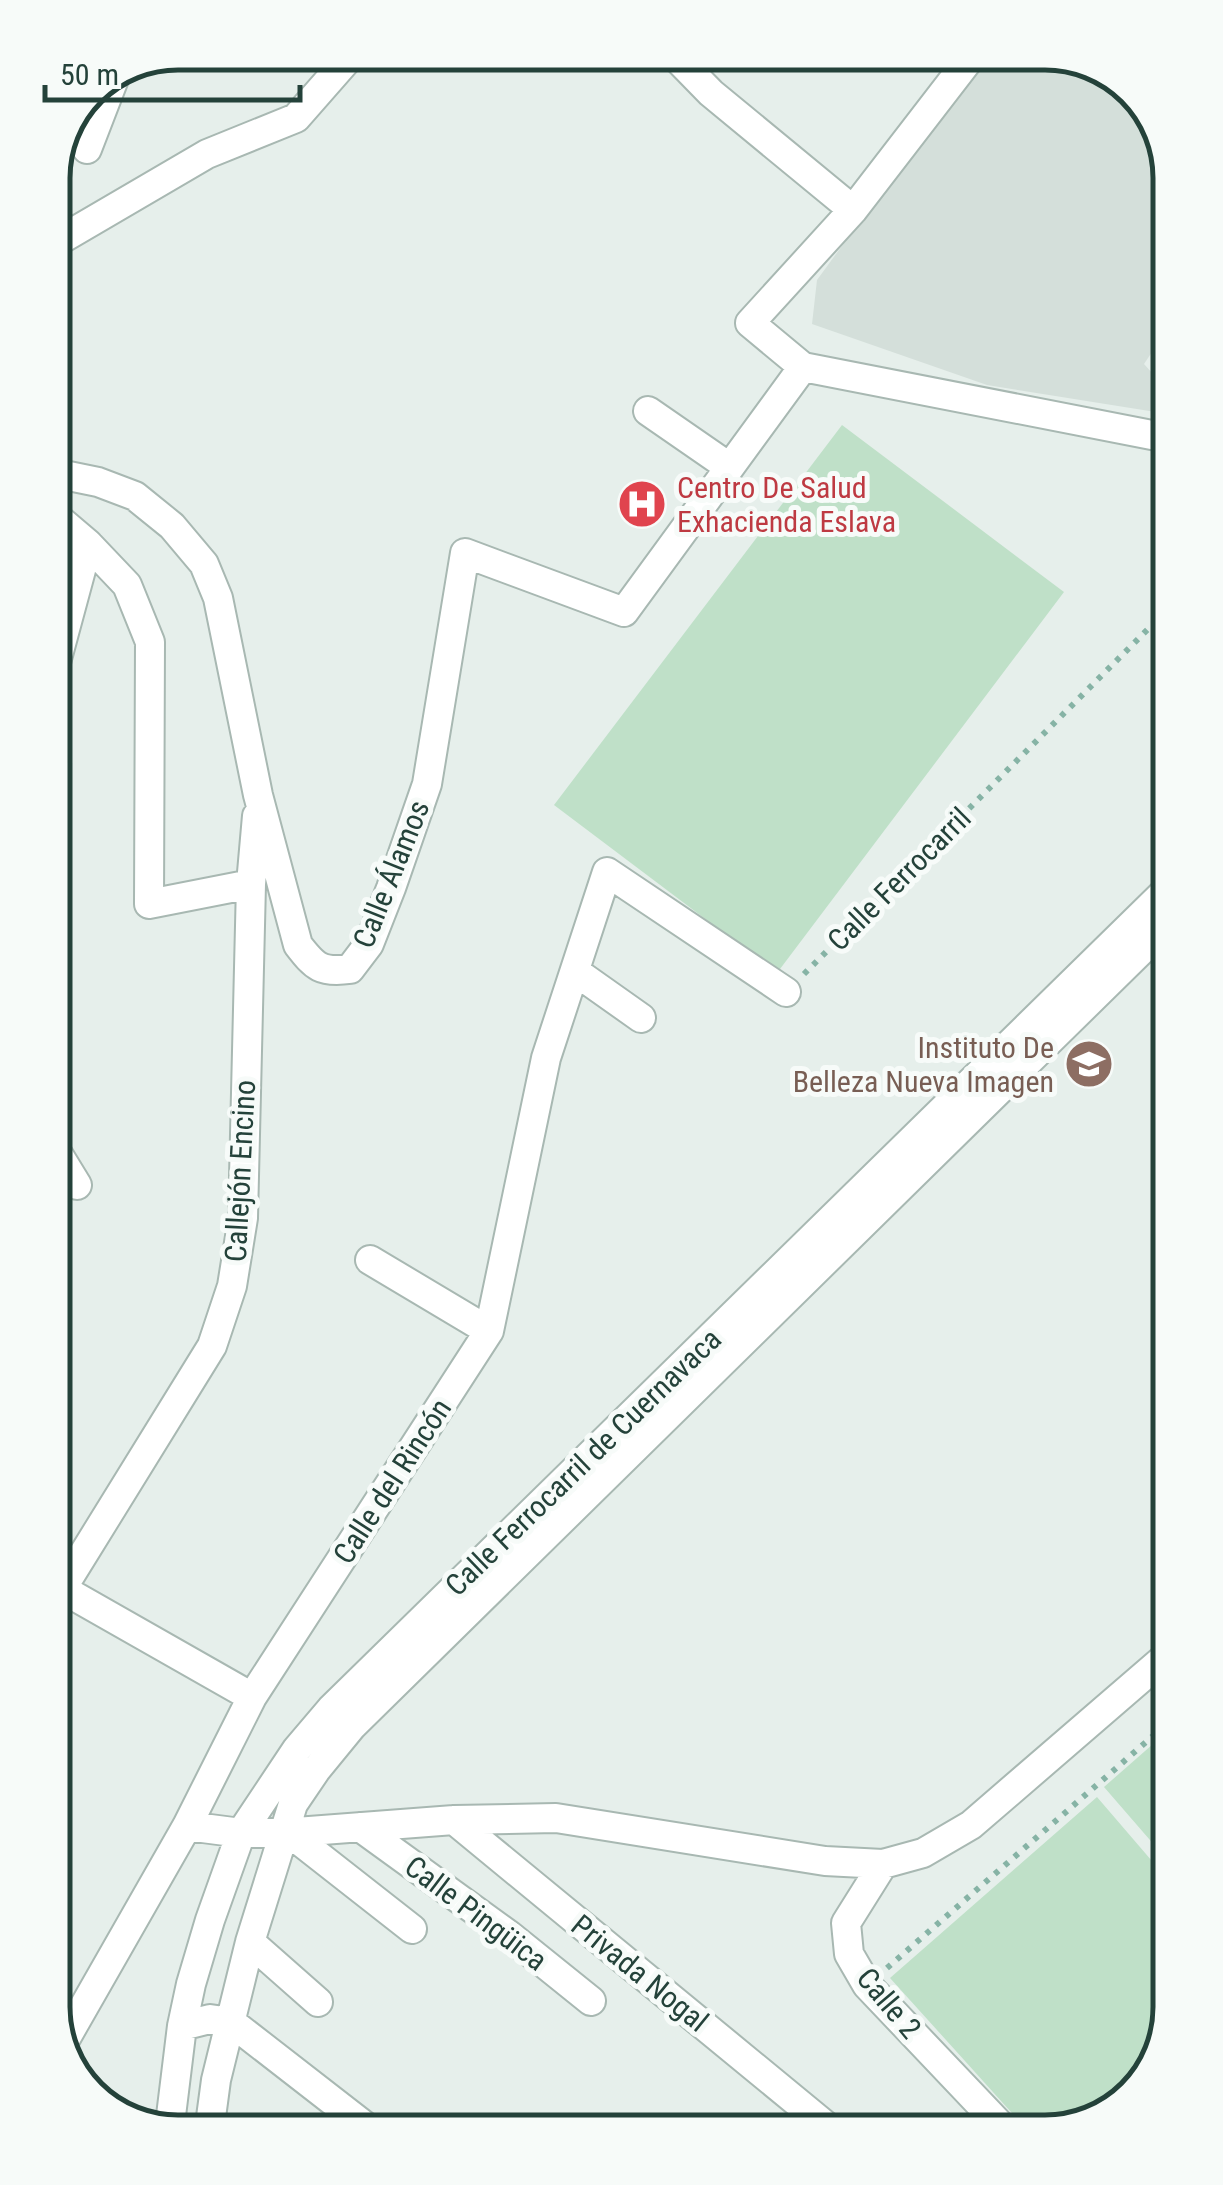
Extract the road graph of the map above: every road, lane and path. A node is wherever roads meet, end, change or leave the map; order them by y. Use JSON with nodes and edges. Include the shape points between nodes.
{"nodes":[{"id":1,"x":337,"y":70,"type":"edge"},
{"id":2,"x":689,"y":70,"type":"edge"},
{"id":3,"x":961,"y":70,"type":"edge"},
{"id":4,"x":107,"y":98,"type":"edge"},
{"id":5,"x":88,"y":149,"type":"dead end"},
{"id":6,"x":852,"y":210,"type":"junction"},
{"id":7,"x":70,"y":234,"type":"edge"},
{"id":8,"x":803,"y":367,"type":"junction"},
{"id":9,"x":648,"y":411,"type":"dead end"},
{"id":10,"x":1153,"y":435,"type":"edge"},
{"id":11,"x":730,"y":467,"type":"junction"},
{"id":12,"x":70,"y":476,"type":"edge"},
{"id":13,"x":70,"y":529,"type":"edge"},
{"id":14,"x":88,"y":544,"type":"junction"},
{"id":15,"x":70,"y":611,"type":"edge"},
{"id":16,"x":1153,"y":624,"type":"edge"},
{"id":17,"x":258,"y":795,"type":"junction"},
{"id":18,"x":251,"y":884,"type":"junction"},
{"id":19,"x":1153,"y":903,"type":"edge"},
{"id":20,"x":1153,"y":939,"type":"edge"},
{"id":21,"x":576,"y":972,"type":"junction"},
{"id":22,"x":786,"y":992,"type":"joint"},
{"id":23,"x":641,"y":1018,"type":"dead end"},
{"id":24,"x":70,"y":1174,"type":"edge"},
{"id":25,"x":77,"y":1185,"type":"dead end"},
{"id":26,"x":370,"y":1260,"type":"dead end"},
{"id":27,"x":489,"y":1331,"type":"junction"},
{"id":28,"x":70,"y":1576,"type":"edge"},
{"id":29,"x":70,"y":1596,"type":"edge"},
{"id":30,"x":1153,"y":1668,"type":"edge"},
{"id":31,"x":252,"y":1697,"type":"junction"},
{"id":32,"x":1153,"y":1736,"type":"edge"},
{"id":33,"x":454,"y":1820,"type":"junction"},
{"id":34,"x":187,"y":1826,"type":"junction"},
{"id":35,"x":360,"y":1827,"type":"junction"},
{"id":36,"x":242,"y":1832,"type":"junction"},
{"id":37,"x":285,"y":1832,"type":"junction"},
{"id":38,"x":883,"y":1864,"type":"junction"},
{"id":39,"x":412,"y":1930,"type":"dead end"},
{"id":40,"x":250,"y":1942,"type":"junction"},
{"id":41,"x":867,"y":1985,"type":"junction"},
{"id":42,"x":592,"y":2001,"type":"dead end"},
{"id":43,"x":318,"y":2002,"type":"dead end"},
{"id":44,"x":231,"y":2022,"type":"junction"},
{"id":45,"x":182,"y":2026,"type":"junction"},
{"id":46,"x":72,"y":2028,"type":"edge"},
{"id":47,"x":171,"y":2115,"type":"edge"},
{"id":48,"x":211,"y":2115,"type":"edge"},
{"id":49,"x":351,"y":2115,"type":"edge"},
{"id":50,"x":813,"y":2115,"type":"edge"},
{"id":51,"x":990,"y":2115,"type":"edge"}],
"edges":[{"from":1,"to":7,"type":"street","via":[[296,118],[207,154]]},
{"from":2,"to":6,"type":"street"},
{"from":3,"to":6,"type":"street"},
{"from":4,"to":5,"type":"street"},
{"from":6,"to":8,"type":"street","via":[[750,323]]},
{"from":8,"to":10,"type":"street"},
{"from":8,"to":11,"type":"street"},
{"from":9,"to":11,"type":"street"},
{"from":11,"to":17,"type":"street","name":"Calle Álamos","via":[[624,612],[464,552],[427,784],[369,944],[350,970],[329,972],[298,945]]},
{"from":12,"to":17,"type":"street","name":"Calle Álamos","via":[[136,496],[204,564],[218,598]]},
{"from":13,"to":14,"type":"street"},
{"from":14,"to":15,"type":"street"},
{"from":14,"to":18,"type":"street","via":[[127,584],[150,642],[150,904]]},
{"from":16,"to":22,"type":"path","name":"Calle Ferrocarril"},
{"from":17,"to":18,"type":"street","name":"Callejón Encino"},
{"from":18,"to":28,"type":"street","name":"Callejón Encino","via":[[243,1218],[232,1286],[212,1346]]},
{"from":19,"to":36,"type":"street","name":"Calle Ferrocarril de Cuernavaca","via":[[331,1710]]},
{"from":20,"to":37,"type":"street","name":"Calle Ferrocarril de Cuernavaca","via":[[352,1726],[293,1804]]},
{"from":21,"to":22,"type":"street","name":"Calle del Rincón","via":[[607,872]]},
{"from":21,"to":23,"type":"street"},
{"from":21,"to":27,"type":"street","name":"Calle del Rincón","via":[[546,1058]]},
{"from":24,"to":25,"type":"street"},
{"from":26,"to":27,"type":"street"},
{"from":27,"to":31,"type":"street","name":"Calle del Rincón"},
{"from":29,"to":31,"type":"street"},
{"from":30,"to":38,"type":"street","via":[[971,1825],[923,1853]]},
{"from":31,"to":34,"type":"street","name":"Calle del Rincón"},
{"from":32,"to":41,"type":"path"},
{"from":33,"to":35,"type":"street"},
{"from":33,"to":38,"type":"street","via":[[556,1818],[824,1861]]},
{"from":33,"to":50,"type":"street","name":"Privada Nogal"},
{"from":34,"to":36,"type":"street"},
{"from":34,"to":46,"type":"street","name":"Calle del Rincón"},
{"from":35,"to":37,"type":"street"},
{"from":35,"to":42,"type":"street","name":"Calle Pingüica"},
{"from":36,"to":37,"type":"street"},
{"from":36,"to":45,"type":"street","name":"Calle Ferrocarril de Cuernavaca"},
{"from":37,"to":39,"type":"street"},
{"from":37,"to":40,"type":"street","name":"Calle Ferrocarril de Cuernavaca"},
{"from":38,"to":41,"type":"street","name":"Calle 2","via":[[846,1923],[849,1954]]},
{"from":40,"to":43,"type":"street"},
{"from":40,"to":44,"type":"street","name":"Calle Ferrocarril de Cuernavaca"},
{"from":41,"to":51,"type":"street","name":"Calle 2"},
{"from":44,"to":45,"type":"street"},
{"from":44,"to":48,"type":"street","name":"Calle Ferrocarril de Cuernavaca"},
{"from":44,"to":49,"type":"street"},
{"from":45,"to":47,"type":"street","name":"Calle Ferrocarril de Cuernavaca"}]}
